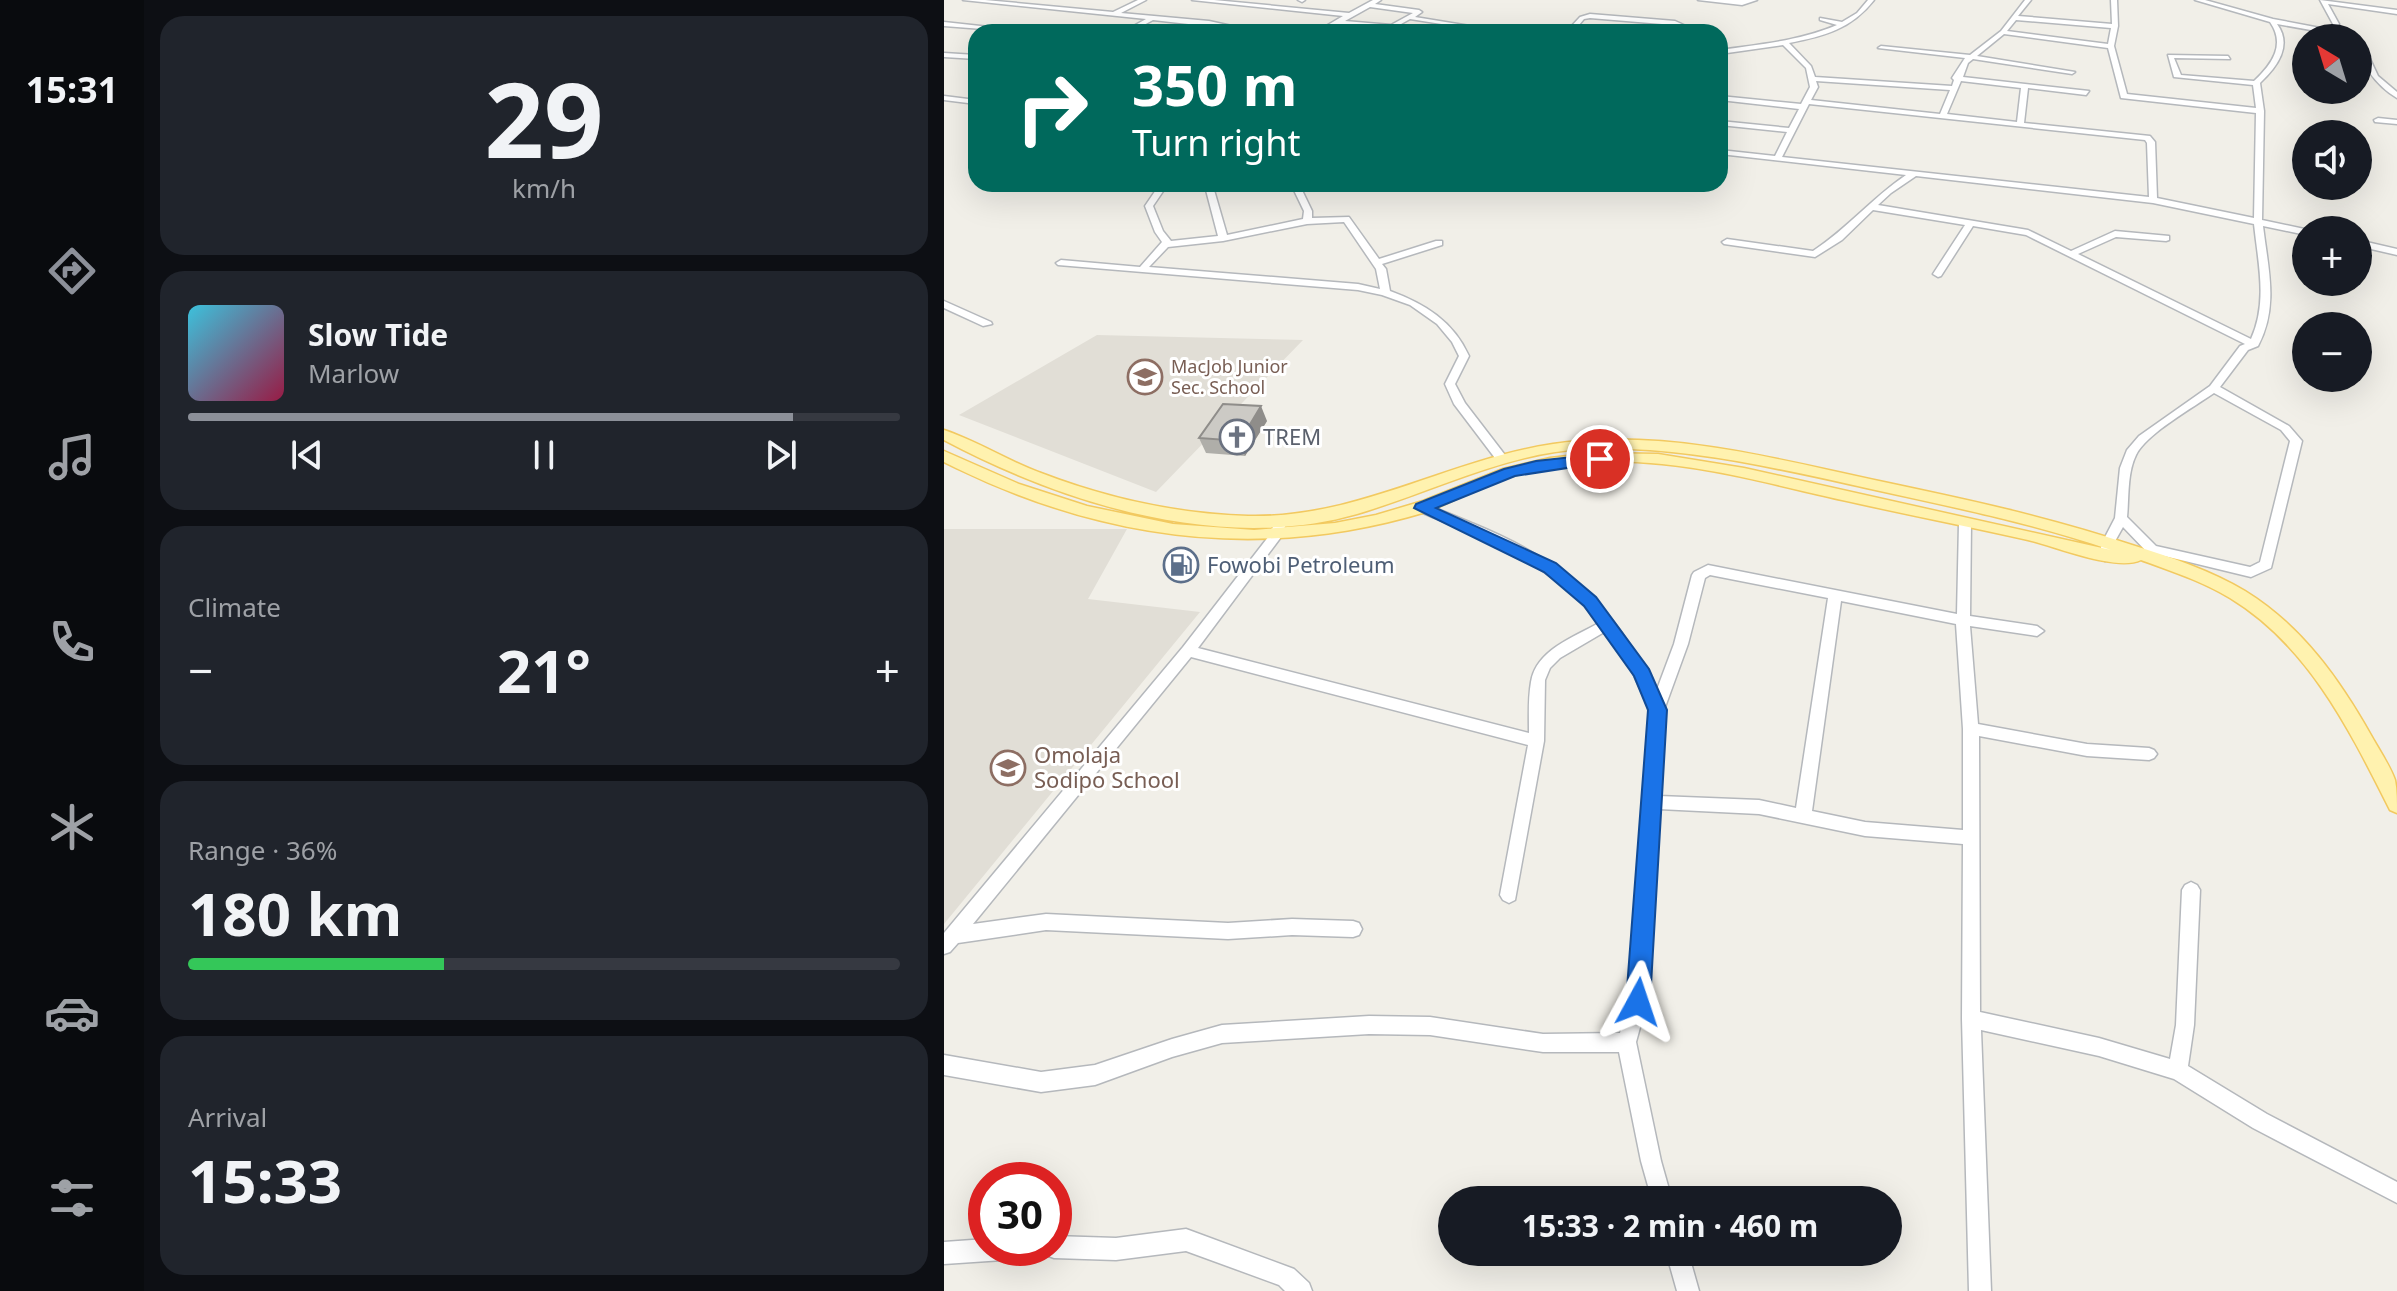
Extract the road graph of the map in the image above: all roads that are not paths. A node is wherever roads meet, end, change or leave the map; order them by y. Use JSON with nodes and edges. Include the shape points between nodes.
{"nodes":[{"id":1,"x":966,"y":0,"type":"edge"},
{"id":2,"x":1143,"y":0,"type":"edge"},
{"id":3,"x":1195,"y":0,"type":"edge"},
{"id":4,"x":1286,"y":0,"type":"edge"},
{"id":5,"x":1378,"y":0,"type":"edge"},
{"id":6,"x":1701,"y":0,"type":"edge"},
{"id":7,"x":1754,"y":0,"type":"edge"},
{"id":8,"x":1871,"y":0,"type":"edge"},
{"id":9,"x":2028,"y":0,"type":"edge"},
{"id":10,"x":2114,"y":0,"type":"edge"},
{"id":11,"x":2198,"y":0,"type":"edge"},
{"id":12,"x":978,"y":1,"type":"edge"},
{"id":13,"x":1214,"y":1,"type":"edge"},
{"id":14,"x":2208,"y":1,"type":"edge"},
{"id":15,"x":2324,"y":1,"type":"edge"},
{"id":16,"x":1370,"y":5,"type":"junction"},
{"id":17,"x":1274,"y":7,"type":"junction"},
{"id":18,"x":2071,"y":11,"type":"dead end"},
{"id":19,"x":2397,"y":12,"type":"edge"},
{"id":20,"x":1114,"y":15,"type":"junction"},
{"id":21,"x":1349,"y":15,"type":"junction"},
{"id":22,"x":1152,"y":18,"type":"junction"},
{"id":23,"x":1412,"y":18,"type":"junction"},
{"id":24,"x":2014,"y":18,"type":"junction"},
{"id":25,"x":1822,"y":19,"type":"dead end"},
{"id":26,"x":2272,"y":21,"type":"junction"},
{"id":27,"x":1338,"y":22,"type":"junction"},
{"id":28,"x":2070,"y":23,"type":"junction"},
{"id":29,"x":944,"y":24,"type":"edge"},
{"id":30,"x":1141,"y":24,"type":"edge"},
{"id":31,"x":1214,"y":24,"type":"edge"},
{"id":32,"x":1334,"y":24,"type":"edge"},
{"id":33,"x":1360,"y":24,"type":"edge"},
{"id":34,"x":1399,"y":24,"type":"edge"},
{"id":35,"x":1453,"y":24,"type":"edge"},
{"id":36,"x":1576,"y":24,"type":"edge"},
{"id":37,"x":1677,"y":24,"type":"edge"},
{"id":38,"x":2336,"y":24,"type":"edge"},
{"id":39,"x":1846,"y":25,"type":"junction"},
{"id":40,"x":2292,"y":25,"type":"edge"},
{"id":41,"x":2115,"y":26,"type":"junction"},
{"id":42,"x":968,"y":27,"type":"edge"},
{"id":43,"x":2003,"y":32,"type":"junction"},
{"id":44,"x":2067,"y":39,"type":"junction"},
{"id":45,"x":1783,"y":41,"type":"junction"},
{"id":46,"x":2111,"y":46,"type":"junction"},
{"id":47,"x":1881,"y":48,"type":"dead end"},
{"id":48,"x":1728,"y":51,"type":"edge"},
{"id":49,"x":944,"y":55,"type":"edge"},
{"id":50,"x":968,"y":56,"type":"edge"},
{"id":51,"x":1972,"y":57,"type":"junction"},
{"id":52,"x":2228,"y":58,"type":"dead end"},
{"id":53,"x":2006,"y":62,"type":"junction"},
{"id":54,"x":2372,"y":71,"type":"edge"},
{"id":55,"x":2072,"y":72,"type":"dead end"},
{"id":56,"x":1956,"y":78,"type":"junction"},
{"id":57,"x":1814,"y":79,"type":"junction"},
{"id":58,"x":1999,"y":82,"type":"junction"},
{"id":59,"x":2256,"y":83,"type":"junction"},
{"id":60,"x":2025,"y":87,"type":"junction"},
{"id":61,"x":1953,"y":88,"type":"junction"},
{"id":62,"x":2086,"y":93,"type":"dead end"},
{"id":63,"x":2397,"y":96,"type":"edge"},
{"id":64,"x":944,"y":98,"type":"edge"},
{"id":65,"x":1728,"y":99,"type":"edge"},
{"id":66,"x":968,"y":101,"type":"edge"},
{"id":67,"x":1807,"y":105,"type":"junction"},
{"id":68,"x":2260,"y":111,"type":"junction"},
{"id":69,"x":1943,"y":116,"type":"junction"},
{"id":70,"x":2378,"y":120,"type":"dead end"},
{"id":71,"x":2397,"y":122,"type":"edge"},
{"id":72,"x":1728,"y":124,"type":"edge"},
{"id":73,"x":2020,"y":124,"type":"junction"},
{"id":74,"x":1790,"y":130,"type":"junction"},
{"id":75,"x":1728,"y":153,"type":"edge"},
{"id":76,"x":1777,"y":159,"type":"junction"},
{"id":77,"x":1915,"y":173,"type":"junction"},
{"id":78,"x":1159,"y":192,"type":"edge"},
{"id":79,"x":1211,"y":192,"type":"edge"},
{"id":80,"x":1299,"y":192,"type":"edge"},
{"id":81,"x":2153,"y":200,"type":"junction"},
{"id":82,"x":1873,"y":207,"type":"junction"},
{"id":83,"x":1307,"y":221,"type":"junction"},
{"id":84,"x":2258,"y":221,"type":"junction"},
{"id":85,"x":1970,"y":225,"type":"junction"},
{"id":86,"x":2292,"y":229,"type":"edge"},
{"id":87,"x":1223,"y":238,"type":"junction"},
{"id":88,"x":2166,"y":238,"type":"dead end"},
{"id":89,"x":1727,"y":242,"type":"dead end"},
{"id":90,"x":1439,"y":243,"type":"dead end"},
{"id":91,"x":1167,"y":244,"type":"junction"},
{"id":92,"x":2372,"y":246,"type":"edge"},
{"id":93,"x":2397,"y":252,"type":"edge"},
{"id":94,"x":2069,"y":255,"type":"junction"},
{"id":95,"x":1061,"y":263,"type":"dead end"},
{"id":96,"x":1377,"y":263,"type":"junction"},
{"id":97,"x":1142,"y":270,"type":"junction"},
{"id":98,"x":1938,"y":274,"type":"dead end"},
{"id":99,"x":1385,"y":293,"type":"junction"},
{"id":100,"x":945,"y":307,"type":"edge"},
{"id":101,"x":987,"y":324,"type":"dead end"},
{"id":102,"x":2254,"y":344,"type":"junction"},
{"id":103,"x":2214,"y":388,"type":"junction"},
{"id":104,"x":944,"y":434,"type":"edge"},
{"id":105,"x":944,"y":456,"type":"edge"},
{"id":106,"x":1502,"y":459,"type":"junction"},
{"id":107,"x":1422,"y":508,"type":"junction"},
{"id":108,"x":2121,"y":518,"type":"junction"},
{"id":109,"x":1281,"y":521,"type":"junction"},
{"id":110,"x":1965,"y":523,"type":"junction"},
{"id":111,"x":1275,"y":537,"type":"junction"},
{"id":112,"x":2107,"y":550,"type":"junction"},
{"id":113,"x":1835,"y":595,"type":"junction"},
{"id":114,"x":1962,"y":620,"type":"junction"},
{"id":115,"x":1608,"y":624,"type":"junction"},
{"id":116,"x":2037,"y":631,"type":"dead end"},
{"id":117,"x":1188,"y":651,"type":"junction"},
{"id":118,"x":1657,"y":710,"type":"junction"},
{"id":119,"x":1971,"y":729,"type":"junction"},
{"id":120,"x":1536,"y":741,"type":"junction"},
{"id":121,"x":2149,"y":754,"type":"dead end"},
{"id":122,"x":1653,"y":802,"type":"junction"},
{"id":123,"x":2397,"y":804,"type":"edge"},
{"id":124,"x":1803,"y":816,"type":"junction"},
{"id":125,"x":1971,"y":838,"type":"junction"},
{"id":126,"x":2191,"y":890,"type":"dead end"},
{"id":127,"x":1509,"y":895,"type":"dead end"},
{"id":128,"x":1353,"y":929,"type":"dead end"},
{"id":129,"x":949,"y":941,"type":"edge"},
{"id":130,"x":1971,"y":1019,"type":"junction"},
{"id":131,"x":1627,"y":1042,"type":"junction"},
{"id":132,"x":944,"y":1065,"type":"edge"},
{"id":133,"x":2178,"y":1071,"type":"junction"},
{"id":134,"x":1659,"y":1186,"type":"edge"},
{"id":135,"x":2397,"y":1193,"type":"edge"},
{"id":136,"x":1072,"y":1248,"type":"edge"},
{"id":137,"x":968,"y":1251,"type":"edge"},
{"id":138,"x":944,"y":1253,"type":"edge"},
{"id":139,"x":1681,"y":1266,"type":"edge"},
{"id":140,"x":1301,"y":1291,"type":"edge"},
{"id":141,"x":1688,"y":1291,"type":"edge"},
{"id":142,"x":1980,"y":1291,"type":"edge"}],
"edges":[{"from":1,"to":12,"type":"street"},
{"from":2,"to":20,"type":"street"},
{"from":3,"to":13,"type":"street"},
{"from":4,"to":17,"type":"street"},
{"from":5,"to":16,"type":"street"},
{"from":6,"to":7,"type":"street"},
{"from":8,"to":39,"type":"street"},
{"from":9,"to":24,"type":"street"},
{"from":10,"to":41,"type":"street"},
{"from":11,"to":14,"type":"street"},
{"from":12,"to":20,"type":"street"},
{"from":13,"to":17,"type":"street"},
{"from":14,"to":26,"type":"street"},
{"from":15,"to":19,"type":"street"},
{"from":15,"to":38,"type":"street"},
{"from":16,"to":21,"type":"street"},
{"from":16,"to":23,"type":"street","via":[[1419,12]]},
{"from":17,"to":21,"type":"street"},
{"from":18,"to":28,"type":"street"},
{"from":20,"to":22,"type":"street"},
{"from":21,"to":27,"type":"street"},
{"from":22,"to":30,"type":"street"},
{"from":22,"to":31,"type":"street"},
{"from":23,"to":34,"type":"street"},
{"from":23,"to":35,"type":"street"},
{"from":24,"to":28,"type":"street"},
{"from":24,"to":43,"type":"street"},
{"from":25,"to":39,"type":"street"},
{"from":26,"to":40,"type":"street"},
{"from":26,"to":59,"type":"street","via":[[2282,41],[2279,58]]},
{"from":27,"to":32,"type":"street"},
{"from":27,"to":33,"type":"street"},
{"from":28,"to":41,"type":"street"},
{"from":28,"to":44,"type":"street"},
{"from":29,"to":42,"type":"street"},
{"from":36,"to":37,"type":"street","via":[[1590,16]]},
{"from":39,"to":45,"type":"street"},
{"from":41,"to":46,"type":"street"},
{"from":43,"to":44,"type":"street"},
{"from":43,"to":51,"type":"street"},
{"from":44,"to":46,"type":"street"},
{"from":45,"to":48,"type":"street"},
{"from":45,"to":57,"type":"street"},
{"from":46,"to":68,"type":"street","via":[[2124,96]]},
{"from":47,"to":51,"type":"street"},
{"from":49,"to":50,"type":"street"},
{"from":51,"to":53,"type":"street"},
{"from":51,"to":56,"type":"street"},
{"from":52,"to":59,"type":"street","via":[[2170,56],[2178,77]]},
{"from":53,"to":55,"type":"street"},
{"from":53,"to":58,"type":"street"},
{"from":54,"to":63,"type":"street"},
{"from":56,"to":58,"type":"street"},
{"from":56,"to":61,"type":"street"},
{"from":57,"to":61,"type":"street"},
{"from":57,"to":67,"type":"street"},
{"from":58,"to":60,"type":"street"},
{"from":59,"to":68,"type":"street"},
{"from":60,"to":62,"type":"street"},
{"from":60,"to":73,"type":"street"},
{"from":61,"to":69,"type":"street"},
{"from":64,"to":66,"type":"street"},
{"from":65,"to":67,"type":"street"},
{"from":67,"to":69,"type":"street"},
{"from":67,"to":74,"type":"street"},
{"from":68,"to":84,"type":"street"},
{"from":69,"to":73,"type":"street"},
{"from":70,"to":71,"type":"street"},
{"from":72,"to":74,"type":"street"},
{"from":73,"to":81,"type":"street","via":[[2147,138]]},
{"from":74,"to":76,"type":"street"},
{"from":75,"to":76,"type":"street"},
{"from":76,"to":77,"type":"street"},
{"from":77,"to":81,"type":"street"},
{"from":77,"to":82,"type":"street"},
{"from":78,"to":91,"type":"street","via":[[1149,206]]},
{"from":79,"to":87,"type":"street"},
{"from":80,"to":83,"type":"street"},
{"from":81,"to":84,"type":"street"},
{"from":82,"to":85,"type":"street"},
{"from":82,"to":89,"type":"street","via":[[1815,254]]},
{"from":83,"to":87,"type":"street"},
{"from":83,"to":96,"type":"street","via":[[1346,219]]},
{"from":84,"to":86,"type":"street"},
{"from":84,"to":102,"type":"street","via":[[2267,296]]},
{"from":85,"to":94,"type":"street","via":[[2028,233]]},
{"from":85,"to":98,"type":"street"},
{"from":87,"to":91,"type":"street"},
{"from":88,"to":94,"type":"street","via":[[2115,234]]},
{"from":90,"to":96,"type":"street"},
{"from":91,"to":97,"type":"street"},
{"from":92,"to":93,"type":"street"},
{"from":94,"to":102,"type":"street"},
{"from":95,"to":97,"type":"street"},
{"from":96,"to":99,"type":"street"},
{"from":97,"to":99,"type":"street"},
{"from":99,"to":106,"type":"street","via":[[1413,303],[1457,341],[1464,356],[1450,384]]},
{"from":100,"to":101,"type":"street"},
{"from":102,"to":103,"type":"street","via":[[2244,348]]},
{"from":103,"to":108,"type":"street","via":[[2143,438],[2131,453]]},
{"from":103,"to":108,"type":"street","via":[[2285,428],[2296,441],[2266,565],[2251,572],[2152,549]]},
{"from":104,"to":109,"type":"main road","via":[[1025,474],[1167,514],[1211,521]]},
{"from":105,"to":111,"type":"main road","via":[[1008,488],[1144,526],[1198,535]]},
{"from":106,"to":109,"type":"main road","via":[[1347,511]]},
{"from":106,"to":112,"type":"main road","via":[[1589,445],[1705,450],[2029,518]]},
{"from":107,"to":110,"type":"main road","via":[[1510,472],[1620,457],[1720,468]]},
{"from":107,"to":111,"type":"main road"},
{"from":107,"to":115,"type":"street","via":[[1550,567]]},
{"from":108,"to":112,"type":"street"},
{"from":109,"to":111,"type":"street"},
{"from":110,"to":112,"type":"main road"},
{"from":110,"to":114,"type":"street"},
{"from":111,"to":117,"type":"street"},
{"from":112,"to":123,"type":"main road","via":[[2196,571],[2253,604],[2322,673]]},
{"from":113,"to":114,"type":"street"},
{"from":113,"to":118,"type":"street","via":[[1702,572]]},
{"from":113,"to":124,"type":"street"},
{"from":114,"to":116,"type":"street"},
{"from":114,"to":119,"type":"street"},
{"from":115,"to":118,"type":"street","via":[[1643,674]]},
{"from":115,"to":120,"type":"street","via":[[1544,665],[1538,680]]},
{"from":117,"to":120,"type":"street"},
{"from":117,"to":129,"type":"street"},
{"from":118,"to":122,"type":"street"},
{"from":119,"to":121,"type":"street","via":[[2087,750]]},
{"from":119,"to":125,"type":"street"},
{"from":120,"to":127,"type":"street"},
{"from":122,"to":124,"type":"street","via":[[1759,807]]},
{"from":122,"to":131,"type":"street","via":[[1638,1002]]},
{"from":124,"to":125,"type":"street","via":[[1865,829]]},
{"from":125,"to":130,"type":"street"},
{"from":126,"to":133,"type":"street"},
{"from":128,"to":129,"type":"street","via":[[1228,931],[1046,922]]},
{"from":130,"to":133,"type":"street","via":[[2099,1047]]},
{"from":130,"to":142,"type":"street"},
{"from":131,"to":132,"type":"street","via":[[1543,1043],[1430,1026],[1369,1025],[1222,1034],[1095,1075],[1041,1082]]},
{"from":131,"to":134,"type":"street"},
{"from":133,"to":135,"type":"street"},
{"from":136,"to":140,"type":"street","via":[[1116,1249],[1186,1240],[1286,1277]]},
{"from":137,"to":138,"type":"street"},
{"from":139,"to":141,"type":"street"}]}
